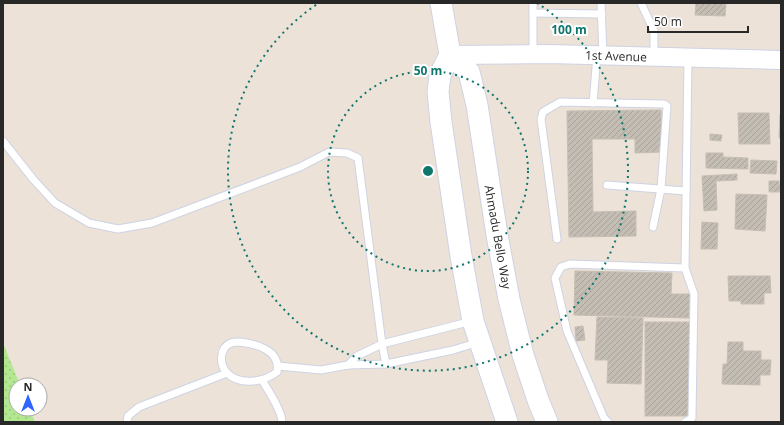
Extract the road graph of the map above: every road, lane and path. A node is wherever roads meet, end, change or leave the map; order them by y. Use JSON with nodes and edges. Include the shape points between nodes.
{"nodes":[{"id":1,"x":442,"y":3,"type":"edge"},
{"id":2,"x":532,"y":3,"type":"edge"},
{"id":3,"x":601,"y":3,"type":"edge"},
{"id":4,"x":641,"y":3,"type":"edge"},
{"id":5,"x":533,"y":13,"type":"junction"},
{"id":6,"x":602,"y":14,"type":"junction"},
{"id":7,"x":533,"y":54,"type":"junction"},
{"id":8,"x":600,"y":55,"type":"junction"},
{"id":9,"x":450,"y":56,"type":"junction"},
{"id":10,"x":654,"y":57,"type":"junction"},
{"id":11,"x":688,"y":58,"type":"junction"},
{"id":12,"x":781,"y":60,"type":"edge"},
{"id":13,"x":593,"y":103,"type":"junction"},
{"id":14,"x":3,"y":141,"type":"edge"},
{"id":15,"x":607,"y":185,"type":"dead end"},
{"id":16,"x":661,"y":189,"type":"junction"},
{"id":17,"x":686,"y":191,"type":"junction"},
{"id":18,"x":653,"y":227,"type":"dead end"},
{"id":19,"x":557,"y":239,"type":"dead end"},
{"id":20,"x":685,"y":268,"type":"junction"},
{"id":21,"x":473,"y":321,"type":"junction"},
{"id":22,"x":479,"y":342,"type":"junction"},
{"id":23,"x":382,"y":344,"type":"junction"},
{"id":24,"x":386,"y":364,"type":"junction"},
{"id":25,"x":348,"y":365,"type":"junction"},
{"id":26,"x":278,"y":366,"type":"junction"},
{"id":27,"x":227,"y":373,"type":"junction"},
{"id":28,"x":262,"y":380,"type":"junction"},
{"id":29,"x":127,"y":422,"type":"edge"},
{"id":30,"x":282,"y":422,"type":"edge"},
{"id":31,"x":507,"y":422,"type":"edge"},
{"id":32,"x":547,"y":422,"type":"edge"},
{"id":33,"x":608,"y":422,"type":"edge"},
{"id":34,"x":685,"y":422,"type":"edge"}],
"edges":[{"from":1,"to":9,"type":"main road"},
{"from":2,"to":5,"type":"lane"},
{"from":3,"to":6,"type":"lane"},
{"from":4,"to":10,"type":"lane","via":[[654,31]]},
{"from":5,"to":6,"type":"lane"},
{"from":5,"to":7,"type":"lane"},
{"from":6,"to":8,"type":"lane"},
{"from":7,"to":8,"type":"street","name":"1st Avenue"},
{"from":7,"to":9,"type":"street","name":"1st Avenue"},
{"from":8,"to":10,"type":"street","name":"1st Avenue"},
{"from":8,"to":13,"type":"lane"},
{"from":9,"to":21,"type":"main road","via":[[440,75],[439,100],[456,224]]},
{"from":9,"to":32,"type":"main road","name":"Ahmadu Bello Way","via":[[469,72],[477,105],[496,235],[509,300],[523,355]]},
{"from":10,"to":11,"type":"street","name":"1st Avenue"},
{"from":11,"to":12,"type":"street","name":"1st Avenue"},
{"from":11,"to":17,"type":"lane"},
{"from":13,"to":16,"type":"lane","via":[[667,106]]},
{"from":13,"to":19,"type":"lane","via":[[560,102],[543,112],[541,116]]},
{"from":14,"to":23,"type":"lane","via":[[55,203],[89,223],[118,229],[152,223],[300,167],[329,152],[347,153],[358,158]]},
{"from":15,"to":16,"type":"lane"},
{"from":16,"to":17,"type":"lane"},
{"from":16,"to":18,"type":"lane"},
{"from":17,"to":20,"type":"lane"},
{"from":20,"to":33,"type":"lane","via":[[570,264],[558,271],[555,278],[567,330],[604,418]]},
{"from":20,"to":34,"type":"lane","via":[[694,294],[692,418]]},
{"from":21,"to":22,"type":"main road"},
{"from":21,"to":23,"type":"lane"},
{"from":22,"to":24,"type":"lane"},
{"from":22,"to":31,"type":"main road"},
{"from":23,"to":24,"type":"lane"},
{"from":23,"to":25,"type":"lane","via":[[357,356]]},
{"from":24,"to":25,"type":"lane"},
{"from":25,"to":26,"type":"lane","via":[[320,370]]},
{"from":26,"to":27,"type":"lane","via":[[272,354],[259,346],[231,343],[221,354]]},
{"from":26,"to":28,"type":"lane","via":[[277,372]]},
{"from":27,"to":28,"type":"lane","via":[[238,380]]},
{"from":27,"to":29,"type":"lane","via":[[139,407],[128,416]]},
{"from":28,"to":30,"type":"lane"}]}
